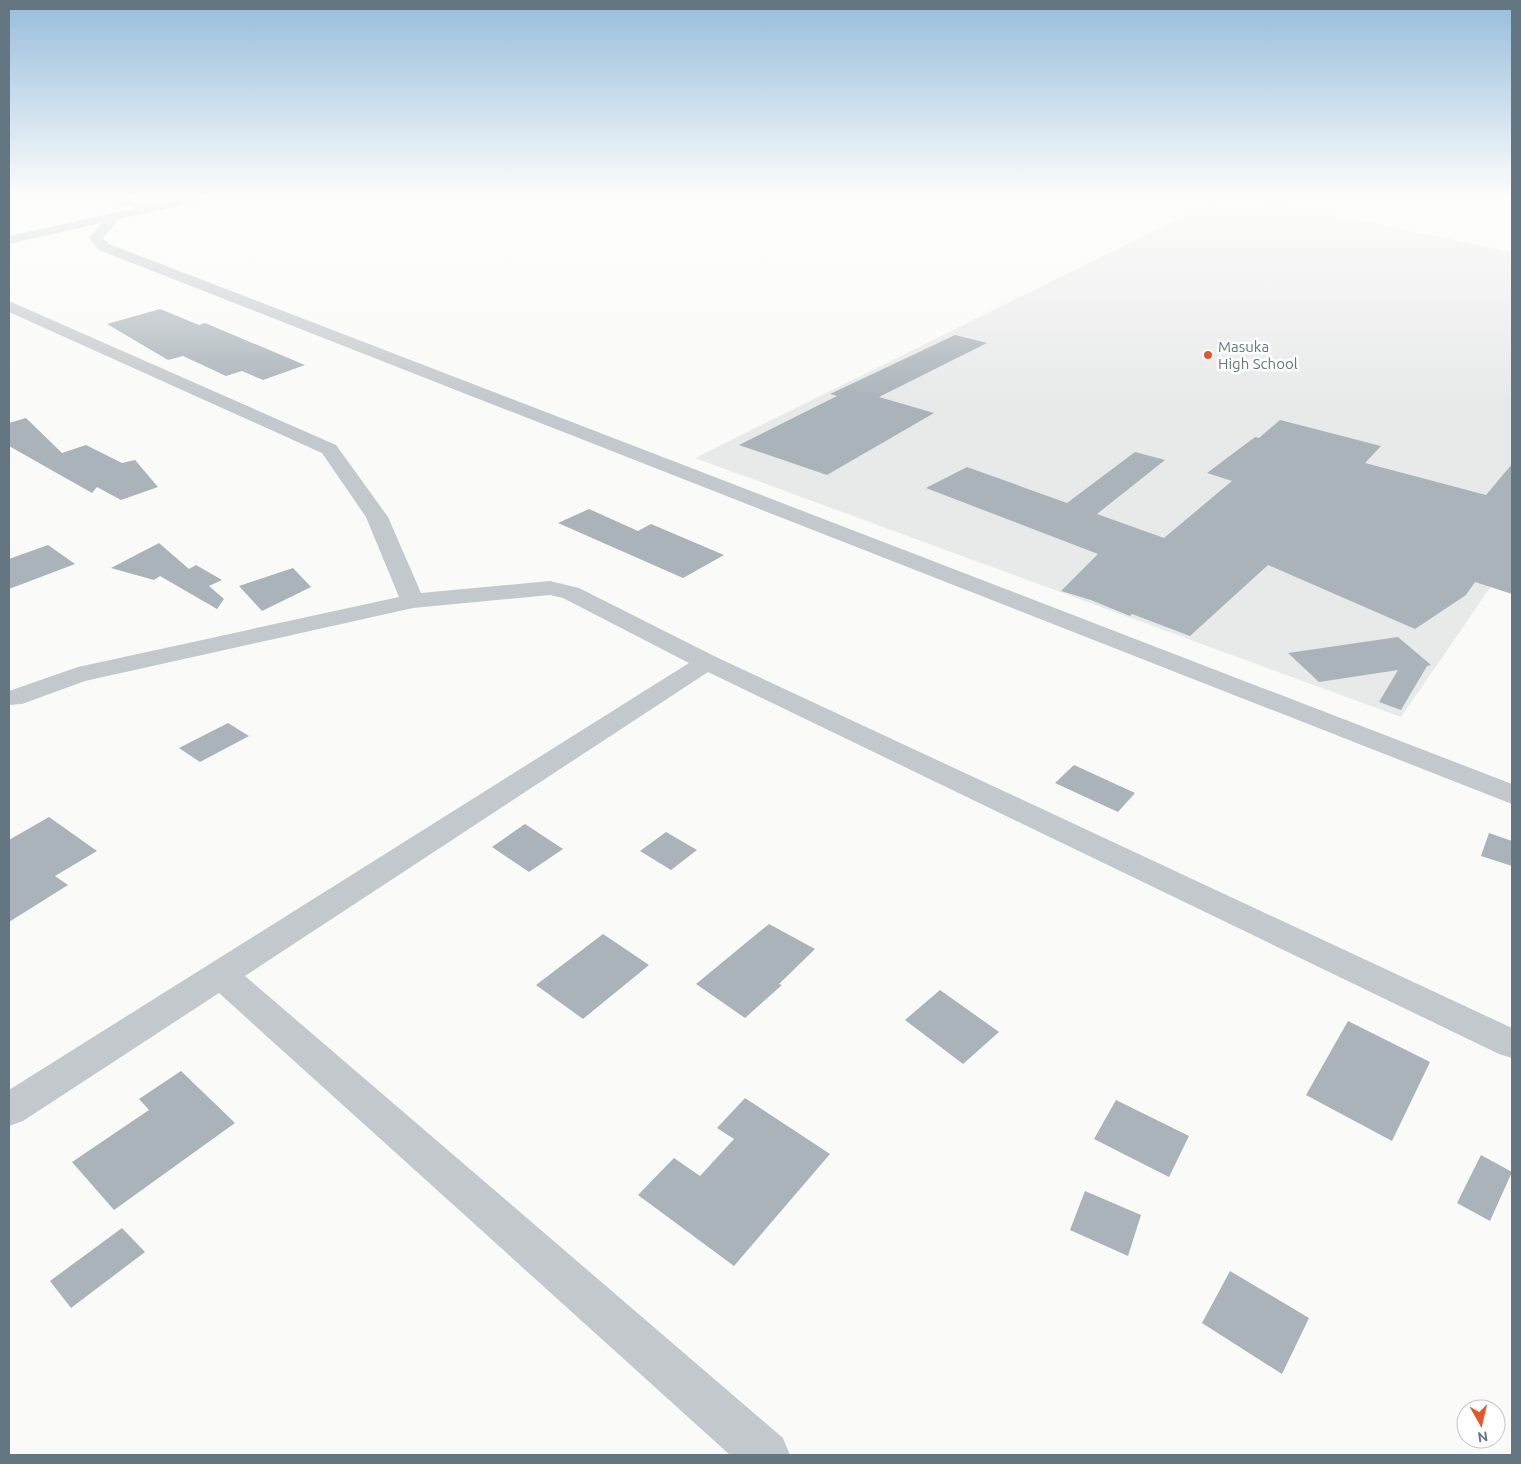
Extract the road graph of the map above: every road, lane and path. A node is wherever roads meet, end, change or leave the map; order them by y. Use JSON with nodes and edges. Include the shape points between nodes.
{"nodes":[{"id":1,"x":149,"y":264,"type":"edge"},
{"id":2,"x":9,"y":306,"type":"edge"},
{"id":3,"x":413,"y":601,"type":"junction"},
{"id":4,"x":707,"y":662,"type":"junction"},
{"id":5,"x":10,"y":698,"type":"edge"},
{"id":6,"x":1512,"y":795,"type":"edge"},
{"id":7,"x":220,"y":974,"type":"junction"},
{"id":8,"x":1512,"y":1044,"type":"edge"},
{"id":9,"x":9,"y":1110,"type":"edge"},
{"id":10,"x":766,"y":1455,"type":"edge"}],
"edges":[{"from":1,"to":6,"type":"street"},
{"from":2,"to":3,"type":"street","via":[[329,449],[377,517]]},
{"from":3,"to":4,"type":"street","via":[[550,588],[571,593]]},
{"from":3,"to":5,"type":"street","via":[[78,675]]},
{"from":4,"to":7,"type":"street"},
{"from":4,"to":8,"type":"street"},
{"from":7,"to":9,"type":"street"},
{"from":7,"to":10,"type":"street"}]}
